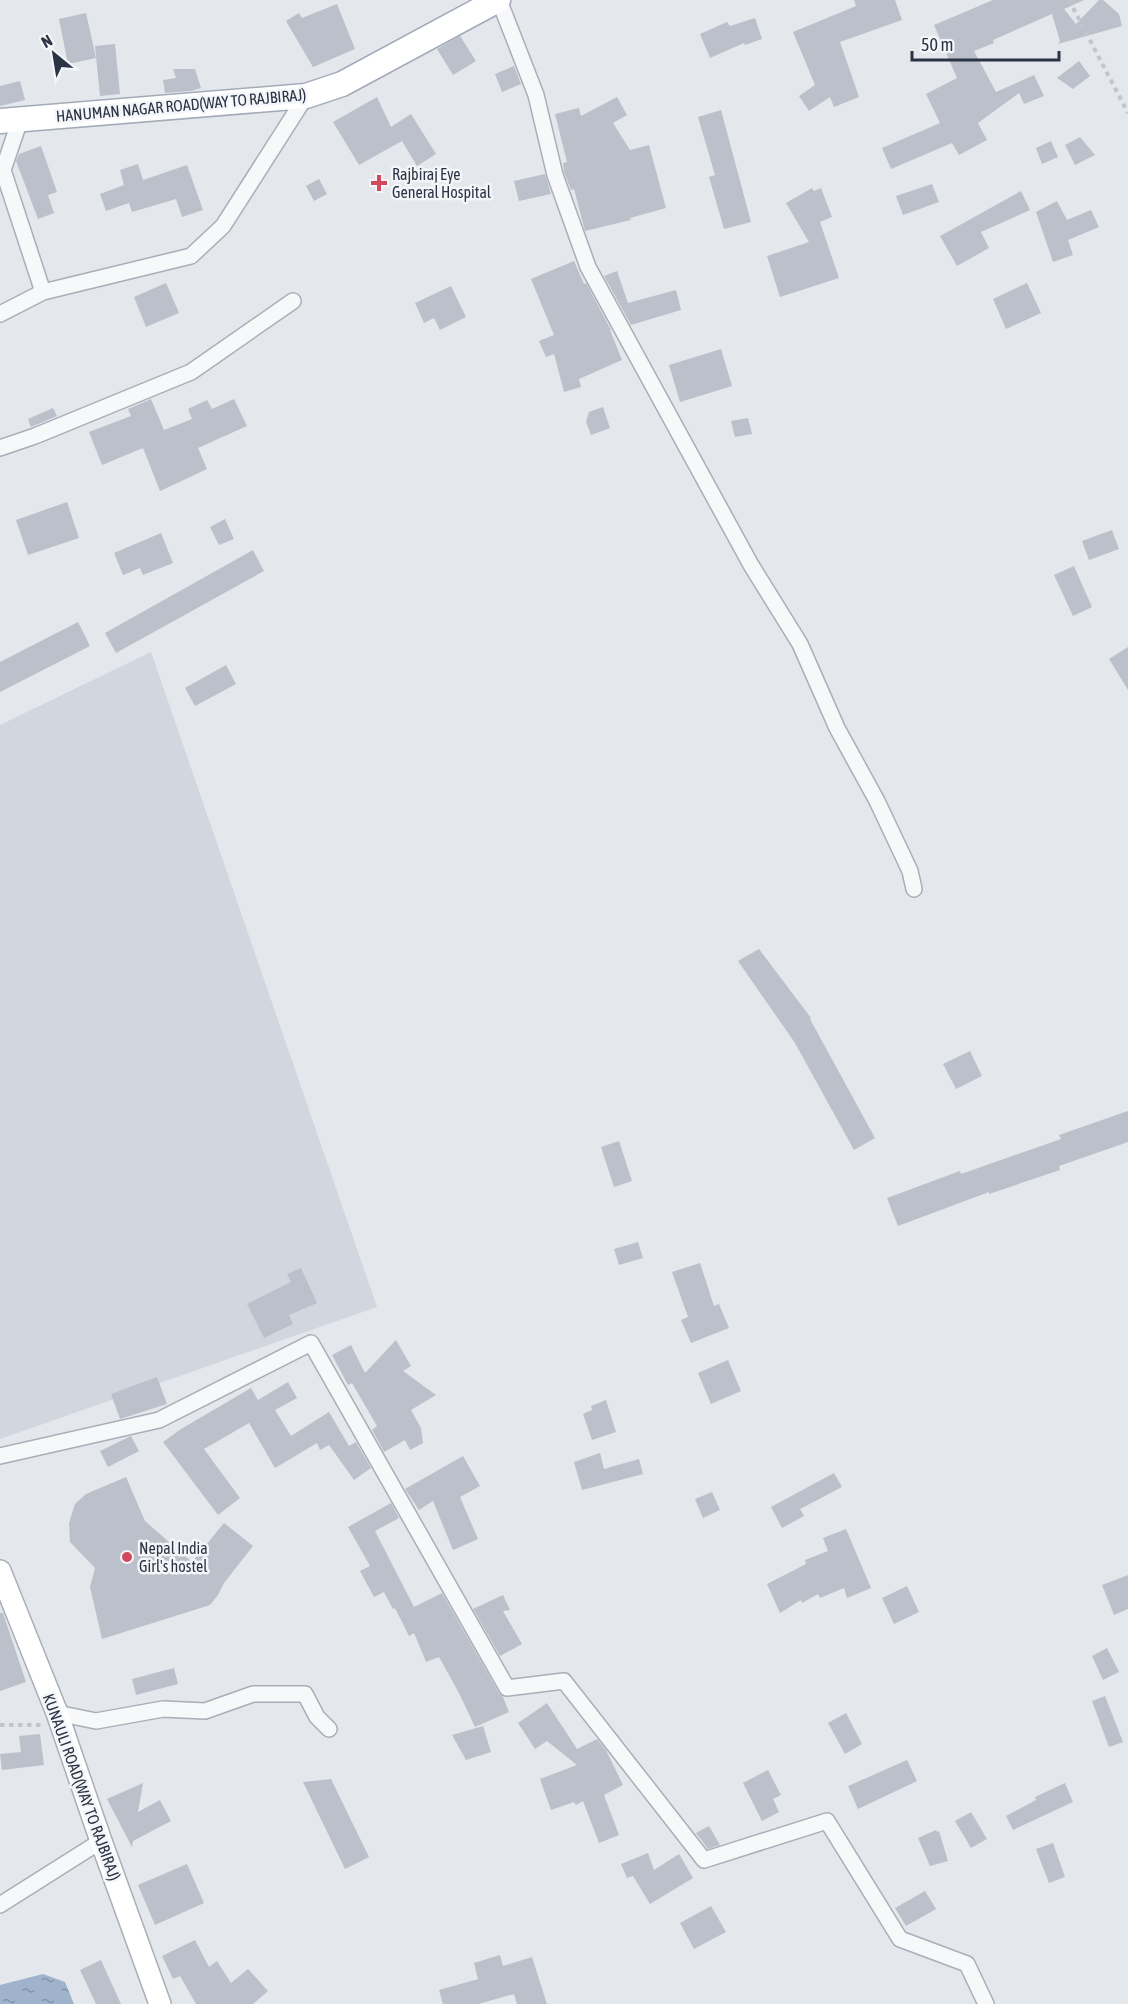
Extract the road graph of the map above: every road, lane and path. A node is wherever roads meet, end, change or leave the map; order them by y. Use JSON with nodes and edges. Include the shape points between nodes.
{"nodes":[{"id":1,"x":499,"y":0,"type":"edge"},
{"id":2,"x":1069,"y":0,"type":"edge"},
{"id":3,"x":306,"y":96,"type":"junction"},
{"id":4,"x":1128,"y":113,"type":"edge"},
{"id":5,"x":10,"y":120,"type":"edge"},
{"id":6,"x":43,"y":292,"type":"junction"},
{"id":7,"x":292,"y":301,"type":"dead end"},
{"id":8,"x":0,"y":314,"type":"edge"},
{"id":9,"x":0,"y":448,"type":"edge"},
{"id":10,"x":914,"y":889,"type":"dead end"},
{"id":11,"x":0,"y":1456,"type":"edge"},
{"id":12,"x":0,"y":1571,"type":"edge"},
{"id":13,"x":59,"y":1719,"type":"junction"},
{"id":14,"x":0,"y":1725,"type":"edge"},
{"id":15,"x":329,"y":1729,"type":"dead end"},
{"id":16,"x":101,"y":1842,"type":"junction"},
{"id":17,"x":0,"y":1905,"type":"edge"},
{"id":18,"x":160,"y":2004,"type":"edge"},
{"id":19,"x":986,"y":2004,"type":"edge"}],
"edges":[{"from":1,"to":3,"type":"main road","name":"HANUMAN NAGAR ROAD(WAY TO RAJBIRAJ)","via":[[342,84]]},
{"from":1,"to":10,"type":"street","via":[[536,95],[555,175],[588,267],[752,566],[800,644],[837,728],[910,871]]},
{"from":2,"to":4,"type":"path"},
{"from":3,"to":5,"type":"main road","name":"HANUMAN NAGAR ROAD(WAY TO RAJBIRAJ)"},
{"from":3,"to":6,"type":"street","via":[[223,226],[191,256]]},
{"from":5,"to":6,"type":"street","via":[[3,170]]},
{"from":6,"to":8,"type":"street"},
{"from":7,"to":9,"type":"street","via":[[191,372]]},
{"from":11,"to":19,"type":"street","via":[[159,1420],[311,1343],[507,1688],[564,1682],[704,1860],[827,1821],[900,1939],[968,1964]]},
{"from":12,"to":13,"type":"main road","name":"KUNAULI ROAD(WAY TO RAJBIRAJ)"},
{"from":13,"to":14,"type":"path"},
{"from":13,"to":15,"type":"street","via":[[96,1721],[163,1708],[205,1711],[253,1694],[305,1694],[317,1717]]},
{"from":13,"to":16,"type":"main road","name":"KUNAULI ROAD(WAY TO RAJBIRAJ)"},
{"from":16,"to":17,"type":"street"},
{"from":16,"to":18,"type":"main road","name":"KUNAULI ROAD(WAY TO RAJBIRAJ)"}]}
